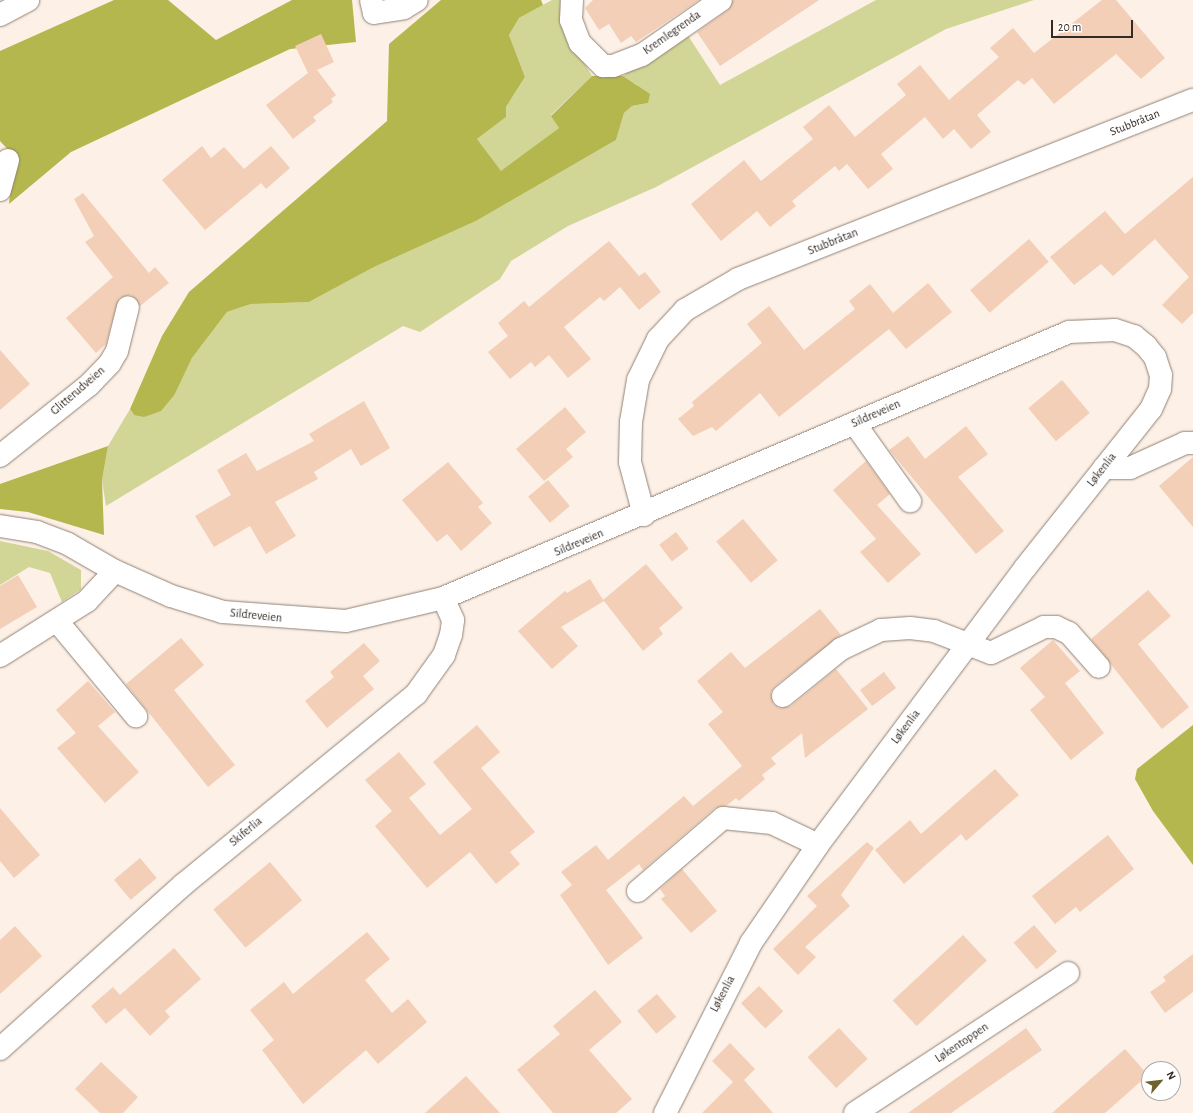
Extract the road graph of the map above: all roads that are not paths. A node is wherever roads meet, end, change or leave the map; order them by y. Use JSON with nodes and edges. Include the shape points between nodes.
{"nodes":[{"id":1,"x":371,"y":0,"type":"edge"},
{"id":2,"x":417,"y":0,"type":"edge"},
{"id":3,"x":572,"y":0,"type":"edge"},
{"id":4,"x":721,"y":0,"type":"edge"},
{"id":5,"x":1193,"y":100,"type":"edge"},
{"id":6,"x":8,"y":160,"type":"dead end"},
{"id":7,"x":0,"y":190,"type":"edge"},
{"id":8,"x":128,"y":307,"type":"dead end"},
{"id":9,"x":1155,"y":357,"type":"joint"},
{"id":10,"x":855,"y":424,"type":"junction"},
{"id":11,"x":1193,"y":443,"type":"edge"},
{"id":12,"x":0,"y":456,"type":"edge"},
{"id":13,"x":1104,"y":468,"type":"junction"},
{"id":14,"x":910,"y":501,"type":"dead end"},
{"id":15,"x":644,"y":515,"type":"junction"},
{"id":16,"x":0,"y":526,"type":"edge"},
{"id":17,"x":115,"y":571,"type":"junction"},
{"id":18,"x":443,"y":598,"type":"junction"},
{"id":19,"x":57,"y":621,"type":"junction"},
{"id":20,"x":968,"y":644,"type":"junction"},
{"id":21,"x":0,"y":656,"type":"edge"},
{"id":22,"x":1099,"y":667,"type":"dead end"},
{"id":23,"x":783,"y":696,"type":"dead end"},
{"id":24,"x":136,"y":716,"type":"dead end"},
{"id":25,"x":818,"y":845,"type":"junction"},
{"id":26,"x":638,"y":891,"type":"dead end"},
{"id":27,"x":1068,"y":973,"type":"dead end"},
{"id":28,"x":0,"y":1049,"type":"edge"},
{"id":29,"x":665,"y":1113,"type":"edge"},
{"id":30,"x":855,"y":1113,"type":"edge"}],
"edges":[{"from":1,"to":2,"type":"street","via":[[374,13],[404,8]]},
{"from":3,"to":4,"type":"street","name":"Kremlegrenda","via":[[571,20],[580,43],[603,66],[613,66],[642,55]]},
{"from":5,"to":15,"type":"street","name":"Stubbråtan","via":[[738,279],[685,310],[658,339],[638,380],[631,422],[630,462]]},
{"from":6,"to":7,"type":"street"},
{"from":8,"to":12,"type":"street","name":"Glitterudveien","via":[[117,351],[110,363],[88,385]]},
{"from":9,"to":10,"type":"street","name":"Sildreveien","via":[[1134,336],[1115,330],[1069,332]]},
{"from":9,"to":13,"type":"street","name":"Løkenlia","via":[[1161,375],[1160,389],[1151,409]]},
{"from":10,"to":14,"type":"street"},
{"from":10,"to":15,"type":"street","name":"Sildreveien"},
{"from":11,"to":13,"type":"street","via":[[1185,443],[1130,468]]},
{"from":13,"to":20,"type":"street","name":"Løkenlia"},
{"from":15,"to":18,"type":"street","name":"Sildreveien"},
{"from":16,"to":17,"type":"street","via":[[37,532],[68,544]]},
{"from":17,"to":18,"type":"street","name":"Sildreveien","via":[[171,596],[223,612],[296,620],[346,621]]},
{"from":17,"to":19,"type":"street","via":[[87,601]]},
{"from":18,"to":28,"type":"street","name":"Skiferlia","via":[[453,620],[451,635],[444,655],[416,694],[184,884]]},
{"from":19,"to":21,"type":"street"},
{"from":19,"to":24,"type":"street"},
{"from":20,"to":22,"type":"street","via":[[981,652],[991,653],[1044,627],[1056,627],[1069,633]]},
{"from":20,"to":23,"type":"street","via":[[934,632],[910,628],[882,630],[841,649]]},
{"from":20,"to":25,"type":"street","name":"Løkenlia"},
{"from":25,"to":26,"type":"street","via":[[772,823],[723,818]]},
{"from":25,"to":29,"type":"street","name":"Løkenlia","via":[[751,943]]},
{"from":27,"to":30,"type":"street","name":"Løkentoppen"}]}
